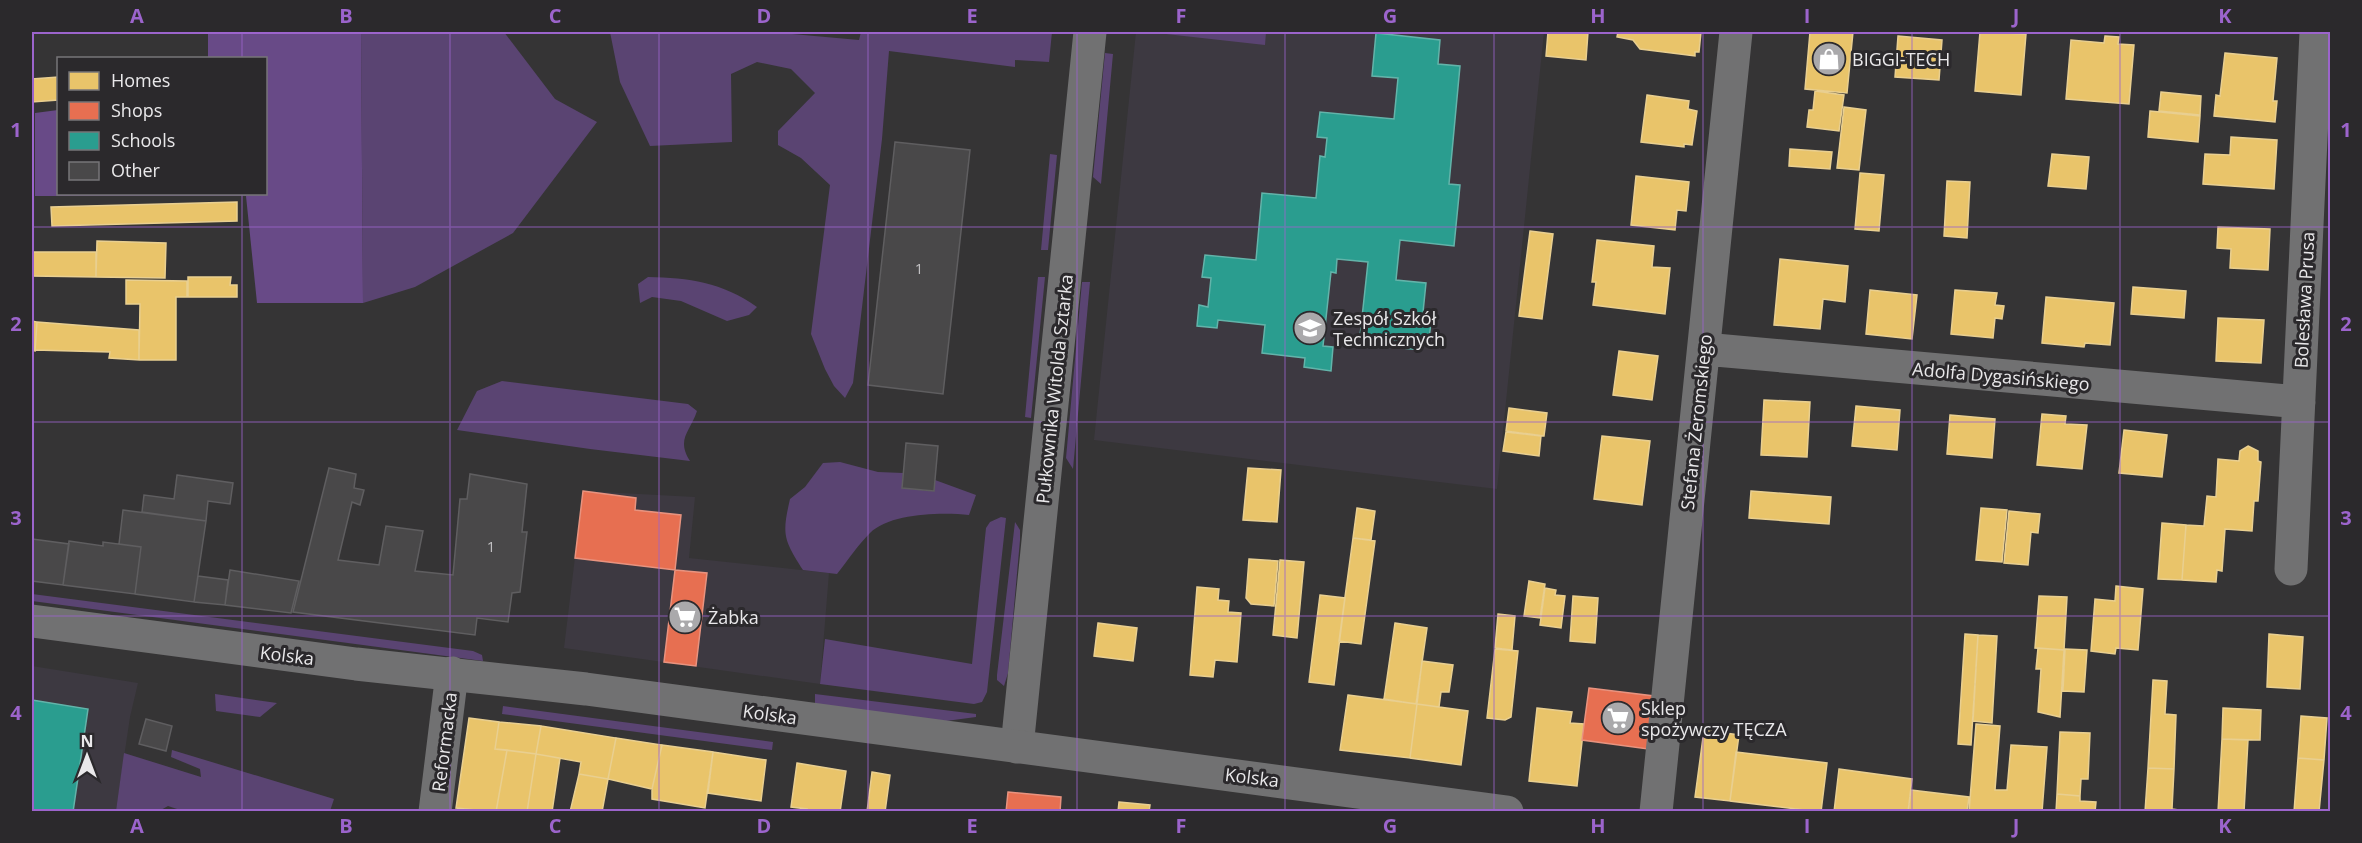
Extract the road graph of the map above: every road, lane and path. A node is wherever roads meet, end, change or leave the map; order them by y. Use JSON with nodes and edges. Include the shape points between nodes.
{"nodes":[{"id":1,"x":1090,"y":32,"type":"edge"},
{"id":2,"x":1736,"y":32,"type":"edge"},
{"id":3,"x":2316,"y":32,"type":"edge"},
{"id":4,"x":2321,"y":153,"type":"edge"},
{"id":5,"x":1704,"y":349,"type":"junction"},
{"id":6,"x":2299,"y":402,"type":"junction"},
{"id":7,"x":2291,"y":569,"type":"dead end"},
{"id":8,"x":32,"y":621,"type":"edge"},
{"id":9,"x":452,"y":674,"type":"junction"},
{"id":10,"x":1017,"y":747,"type":"junction"},
{"id":11,"x":435,"y":812,"type":"edge"},
{"id":12,"x":1507,"y":812,"type":"edge"},
{"id":13,"x":1656,"y":812,"type":"edge"}],
"edges":[{"from":1,"to":10,"type":"street","name":"Pułkownika Witolda Sztarka"},
{"from":2,"to":5,"type":"street","name":"Stefana Żeromskiego"},
{"from":3,"to":4,"type":"street","name":"Bolesława Prusa"},
{"from":4,"to":6,"type":"street","name":"Bolesława Prusa"},
{"from":5,"to":6,"type":"street","name":"Adolfa Dygasińskiego"},
{"from":5,"to":13,"type":"street","name":"Stefana Żeromskiego"},
{"from":6,"to":7,"type":"street","name":"Bolesława Prusa"},
{"from":8,"to":9,"type":"street","name":"Kolska"},
{"from":9,"to":10,"type":"street","name":"Kolska"},
{"from":9,"to":11,"type":"street","name":"Reformacka"},
{"from":10,"to":12,"type":"street","name":"Kolska"}]}
